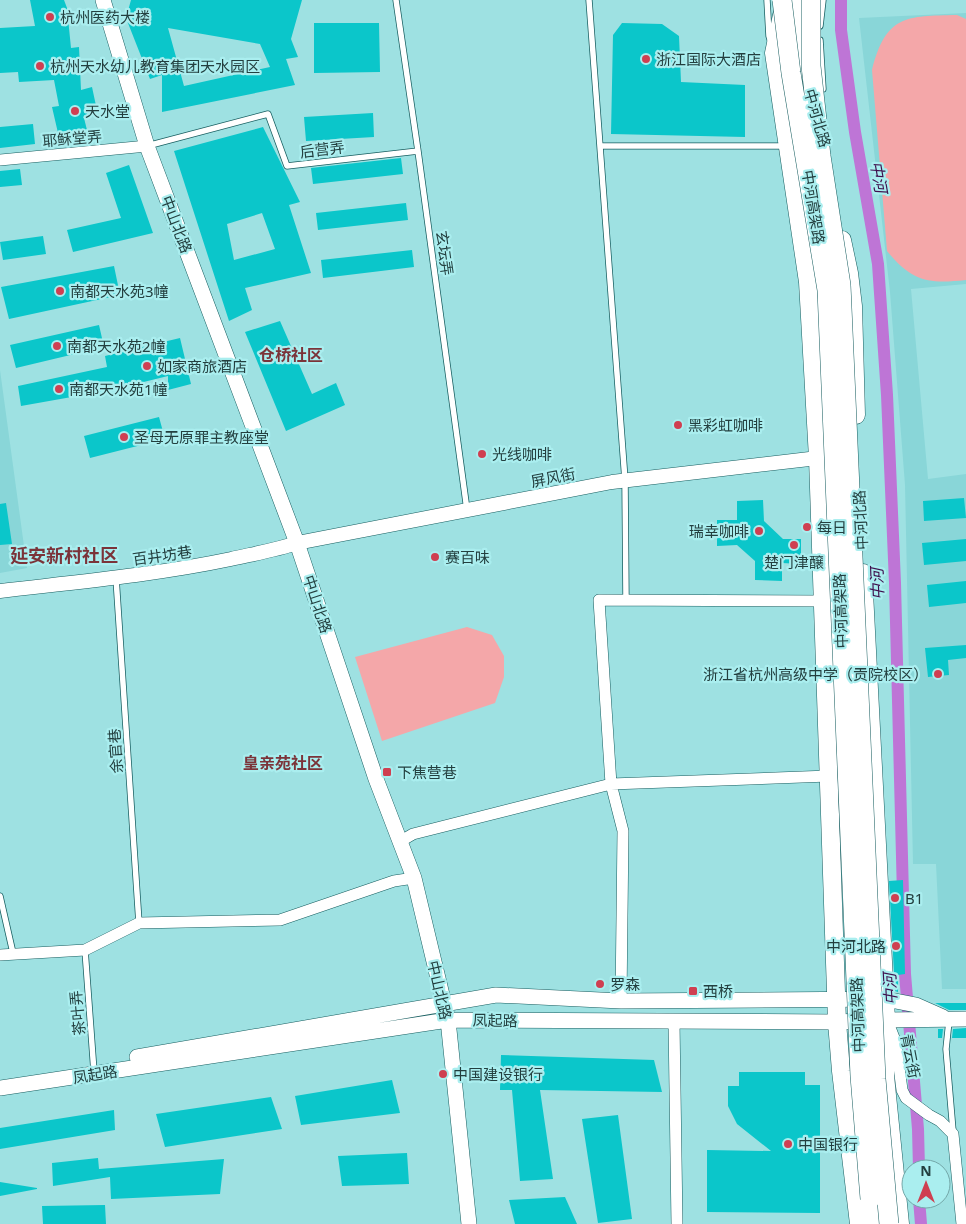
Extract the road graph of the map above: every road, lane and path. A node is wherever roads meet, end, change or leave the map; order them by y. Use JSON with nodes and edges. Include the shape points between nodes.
{"nodes":[{"id":1,"x":103,"y":0,"type":"edge"},
{"id":2,"x":396,"y":0,"type":"edge"},
{"id":3,"x":589,"y":0,"type":"edge"},
{"id":4,"x":767,"y":0,"type":"edge"},
{"id":5,"x":784,"y":0,"type":"edge"},
{"id":6,"x":800,"y":0,"type":"edge"},
{"id":7,"x":811,"y":0,"type":"edge"},
{"id":8,"x":823,"y":0,"type":"edge"},
{"id":9,"x":774,"y":53,"type":"junction"},
{"id":10,"x":823,"y":92,"type":"dead end"},
{"id":11,"x":824,"y":120,"type":"dead end"},
{"id":12,"x":825,"y":138,"type":"junction"},
{"id":13,"x":147,"y":146,"type":"junction"},
{"id":14,"x":600,"y":146,"type":"junction"},
{"id":15,"x":788,"y":146,"type":"junction"},
{"id":16,"x":418,"y":151,"type":"junction"},
{"id":17,"x":0,"y":160,"type":"edge"},
{"id":18,"x":818,"y":458,"type":"junction"},
{"id":19,"x":625,"y":480,"type":"junction"},
{"id":20,"x":467,"y":510,"type":"junction"},
{"id":21,"x":297,"y":543,"type":"junction"},
{"id":22,"x":116,"y":578,"type":"junction"},
{"id":23,"x":0,"y":591,"type":"edge"},
{"id":24,"x":626,"y":600,"type":"junction"},
{"id":25,"x":823,"y":601,"type":"junction"},
{"id":26,"x":829,"y":776,"type":"junction"},
{"id":27,"x":611,"y":784,"type":"junction"},
{"id":28,"x":401,"y":841,"type":"junction"},
{"id":29,"x":414,"y":878,"type":"junction"},
{"id":30,"x":0,"y":896,"type":"edge"},
{"id":31,"x":139,"y":923,"type":"junction"},
{"id":32,"x":85,"y":950,"type":"junction"},
{"id":33,"x":13,"y":953,"type":"junction"},
{"id":34,"x":0,"y":955,"type":"edge"},
{"id":35,"x":836,"y":999,"type":"junction"},
{"id":36,"x":621,"y":1001,"type":"junction"},
{"id":37,"x":892,"y":1001,"type":"junction"},
{"id":38,"x":444,"y":1004,"type":"junction"},
{"id":39,"x":917,"y":1012,"type":"junction"},
{"id":40,"x":949,"y":1019,"type":"junction"},
{"id":41,"x":966,"y":1019,"type":"edge"},
{"id":42,"x":448,"y":1020,"type":"junction"},
{"id":43,"x":893,"y":1020,"type":"junction"},
{"id":44,"x":674,"y":1022,"type":"junction"},
{"id":45,"x":837,"y":1022,"type":"junction"},
{"id":46,"x":94,"y":1069,"type":"junction"},
{"id":47,"x":0,"y":1080,"type":"edge"},
{"id":48,"x":0,"y":1088,"type":"edge"},
{"id":49,"x":953,"y":1134,"type":"junction"},
{"id":50,"x":469,"y":1224,"type":"edge"},
{"id":51,"x":677,"y":1224,"type":"edge"},
{"id":52,"x":860,"y":1224,"type":"edge"},
{"id":53,"x":870,"y":1224,"type":"edge"},
{"id":54,"x":889,"y":1224,"type":"edge"},
{"id":55,"x":900,"y":1224,"type":"edge"},
{"id":56,"x":962,"y":1224,"type":"edge"}],
"edges":[{"from":1,"to":13,"type":"main road","name":"中山北路"},
{"from":2,"to":16,"type":"lane","name":"玄坛弄"},
{"from":3,"to":14,"type":"lane"},
{"from":4,"to":9,"type":"lane","via":[[769,36]]},
{"from":5,"to":9,"type":"main road","name":"中河北路"},
{"from":5,"to":53,"type":"highway","name":"中河高架路","bridge":true,"via":[[791,73],[827,290],[860,1076]]},
{"from":6,"to":12,"type":"main road","name":"中河北路","via":[[801,63]]},
{"from":7,"to":54,"type":"highway","name":"中河高架路","bridge":true,"via":[[811,66],[841,285],[876,1079]]},
{"from":8,"to":10,"type":"lane","via":[[819,28]]},
{"from":9,"to":15,"type":"main road","name":"中河北路"},
{"from":11,"to":12,"type":"lane"},
{"from":12,"to":37,"type":"main road","name":"中河北路","via":[[853,306],[857,455]]},
{"from":13,"to":16,"type":"lane","name":"后营弄","via":[[268,114],[287,166]]},
{"from":13,"to":17,"type":"street","name":"耶稣堂弄"},
{"from":13,"to":21,"type":"main road","name":"中山北路"},
{"from":14,"to":15,"type":"lane"},
{"from":14,"to":19,"type":"lane"},
{"from":15,"to":18,"type":"main road","name":"中河北路","via":[[808,282]]},
{"from":16,"to":20,"type":"lane","name":"玄坛弄"},
{"from":18,"to":19,"type":"street","name":"屏风街"},
{"from":18,"to":25,"type":"main road","name":"中河北路"},
{"from":19,"to":20,"type":"street","name":"屏风街"},
{"from":19,"to":24,"type":"lane"},
{"from":20,"to":21,"type":"street","name":"屏风街"},
{"from":21,"to":22,"type":"street","name":"百井坊巷","via":[[196,567]]},
{"from":21,"to":28,"type":"main road","name":"中山北路"},
{"from":22,"to":23,"type":"street","name":"百井坊巷"},
{"from":22,"to":31,"type":"lane","name":"余官巷"},
{"from":24,"to":25,"type":"street"},
{"from":24,"to":27,"type":"street","via":[[600,600]]},
{"from":25,"to":26,"type":"main road","name":"中河北路"},
{"from":26,"to":27,"type":"street"},
{"from":26,"to":35,"type":"main road","name":"中河北路"},
{"from":27,"to":28,"type":"street","via":[[413,834]]},
{"from":27,"to":36,"type":"street","via":[[624,831]]},
{"from":28,"to":29,"type":"main road","name":"中山北路"},
{"from":29,"to":31,"type":"street","via":[[394,881],[280,920]]},
{"from":29,"to":38,"type":"main road","name":"中山北路"},
{"from":30,"to":33,"type":"lane"},
{"from":31,"to":32,"type":"street"},
{"from":32,"to":33,"type":"street"},
{"from":32,"to":46,"type":"lane","name":"茶叶弄"},
{"from":33,"to":34,"type":"street"},
{"from":35,"to":36,"type":"main road"},
{"from":35,"to":37,"type":"main road"},
{"from":35,"to":45,"type":"main road","name":"中河北路"},
{"from":36,"to":38,"type":"main road","via":[[496,995]]},
{"from":37,"to":39,"type":"main road"},
{"from":37,"to":43,"type":"main road","name":"中河北路"},
{"from":38,"to":42,"type":"main road","name":"中山北路"},
{"from":38,"to":46,"type":"main road"},
{"from":39,"to":40,"type":"main road","name":"凤起路"},
{"from":39,"to":43,"type":"main road","name":"凤起路"},
{"from":40,"to":41,"type":"main road","name":"凤起路"},
{"from":40,"to":49,"type":"lane","via":[[946,1049]]},
{"from":42,"to":44,"type":"main road","name":"凤起路"},
{"from":42,"to":46,"type":"main road","name":"凤起路"},
{"from":42,"to":50,"type":"main road","name":"中山北路"},
{"from":43,"to":45,"type":"main road","name":"凤起路"},
{"from":43,"to":49,"type":"street","name":"青云街","via":[[902,1090],[906,1098]]},
{"from":43,"to":55,"type":"main road","name":"中河北路","via":[[885,1076]]},
{"from":44,"to":45,"type":"main road","name":"凤起路"},
{"from":44,"to":51,"type":"street"},
{"from":45,"to":52,"type":"main road","name":"中河北路"},
{"from":46,"to":47,"type":"main road"},
{"from":46,"to":48,"type":"main road","name":"凤起路"},
{"from":49,"to":56,"type":"street"}]}
